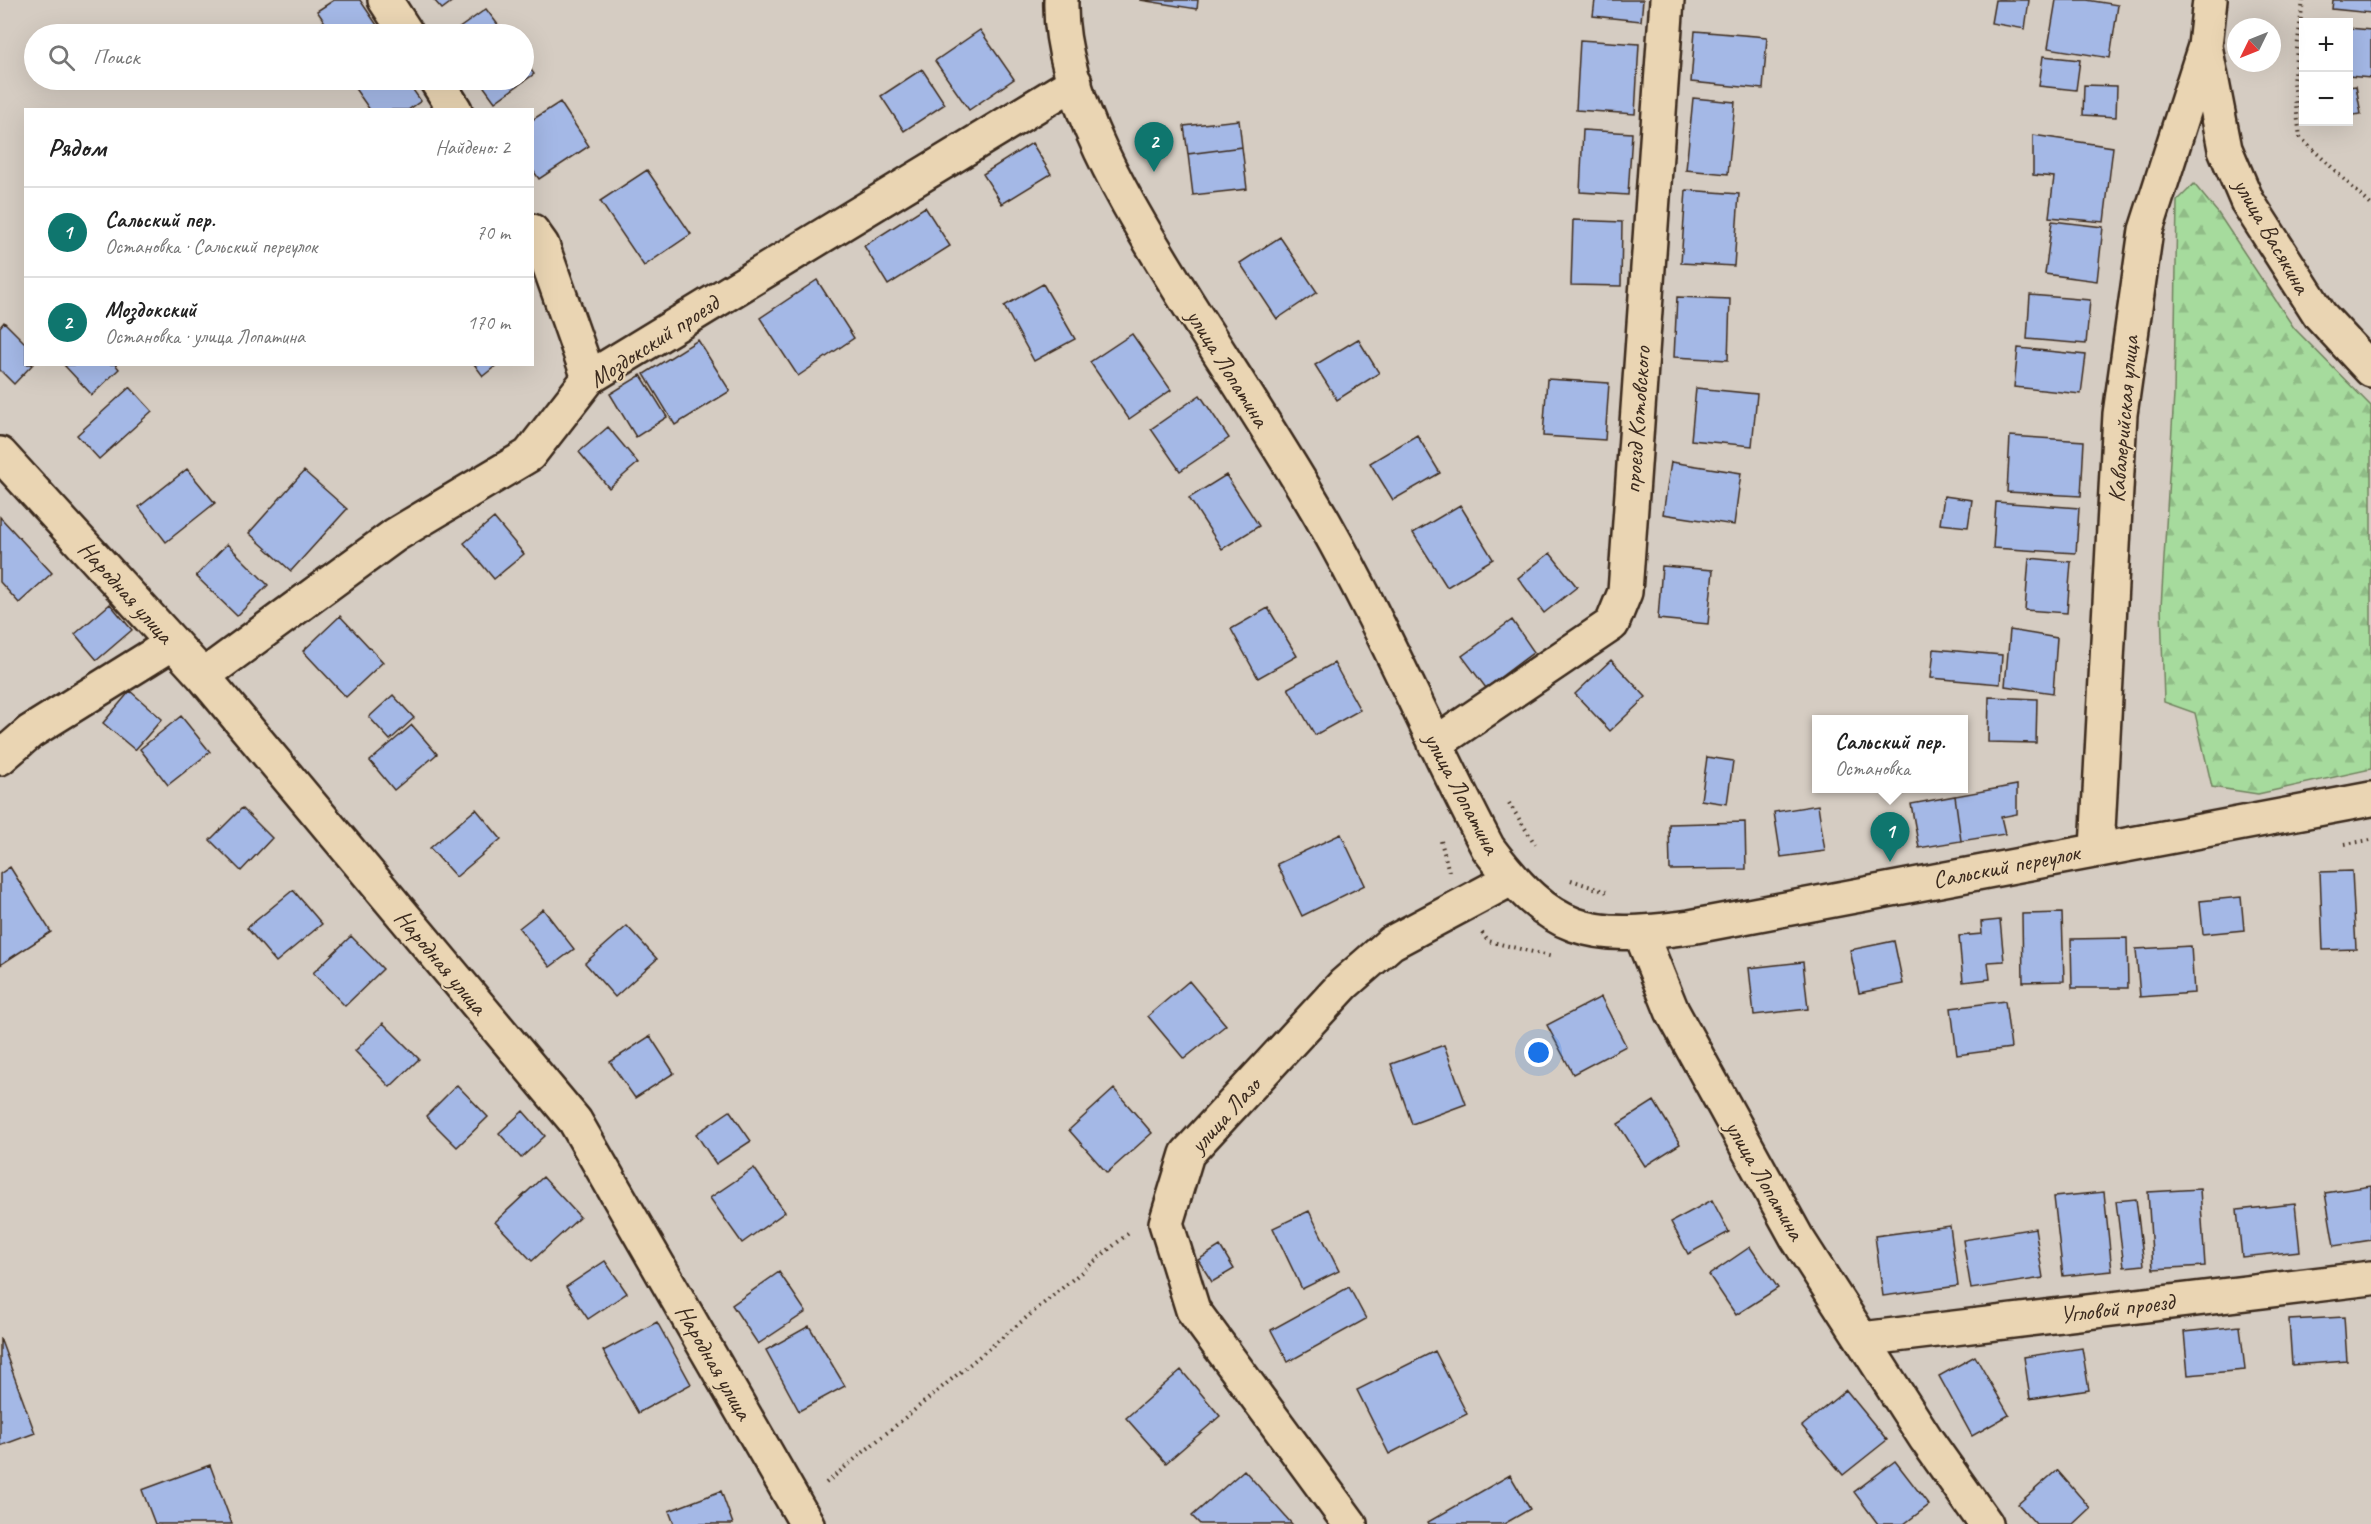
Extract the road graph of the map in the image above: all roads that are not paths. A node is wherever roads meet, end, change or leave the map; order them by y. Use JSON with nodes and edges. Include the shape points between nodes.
{"nodes":[{"id":1,"x":385,"y":0,"type":"edge"},
{"id":2,"x":1061,"y":0,"type":"edge"},
{"id":3,"x":1667,"y":0,"type":"edge"},
{"id":4,"x":2210,"y":0,"type":"edge"},
{"id":5,"x":401,"y":24,"type":"edge"},
{"id":6,"x":2205,"y":46,"type":"junction"},
{"id":7,"x":1075,"y":82,"type":"junction"},
{"id":8,"x":442,"y":90,"type":"edge"},
{"id":9,"x":454,"y":108,"type":"edge"},
{"id":10,"x":534,"y":234,"type":"edge"},
{"id":11,"x":2371,"y":370,"type":"edge"},
{"id":12,"x":589,"y":378,"type":"junction"},
{"id":13,"x":0,"y":454,"type":"edge"},
{"id":14,"x":173,"y":643,"type":"junction"},
{"id":15,"x":203,"y":676,"type":"junction"},
{"id":16,"x":1435,"y":744,"type":"junction"},
{"id":17,"x":0,"y":758,"type":"edge"},
{"id":18,"x":2371,"y":799,"type":"edge"},
{"id":19,"x":2097,"y":849,"type":"junction"},
{"id":20,"x":1511,"y":879,"type":"junction"},
{"id":21,"x":1641,"y":934,"type":"junction"},
{"id":22,"x":2371,"y":1278,"type":"edge"},
{"id":23,"x":1862,"y":1339,"type":"junction"},
{"id":24,"x":802,"y":1515,"type":"edge"},
{"id":25,"x":1350,"y":1524,"type":"edge"},
{"id":26,"x":1986,"y":1524,"type":"edge"}],
"edges":[{"from":1,"to":5,"type":"street"},
{"from":2,"to":7,"type":"street","name":"улица Лопатина","via":[[1064,42]]},
{"from":3,"to":16,"type":"street","name":"проезд Котовского","via":[[1625,592],[1612,624]]},
{"from":4,"to":6,"type":"street","name":"Кавалерийская улица"},
{"from":6,"to":11,"type":"street","name":"улица Васякина","via":[[2225,149],[2247,201],[2320,315]]},
{"from":6,"to":19,"type":"street","name":"Кавалерийская улица","via":[[2146,230],[2121,403]]},
{"from":7,"to":12,"type":"street","name":"Моздокский проезд"},
{"from":7,"to":16,"type":"street","name":"улица Лопатина","via":[[1120,186],[1322,520],[1371,608]]},
{"from":8,"to":9,"type":"street"},
{"from":10,"to":12,"type":"street","via":[[542,246]]},
{"from":12,"to":15,"type":"street","name":"Моздокский проезд","via":[[529,455],[395,535]]},
{"from":13,"to":14,"type":"street","name":"Народная улица"},
{"from":14,"to":15,"type":"street","name":"Народная улица"},
{"from":14,"to":17,"type":"street","via":[[30,732]]},
{"from":15,"to":24,"type":"street","name":"Народная улица","via":[[575,1121]]},
{"from":16,"to":20,"type":"street","name":"улица Лопатина","via":[[1488,848]]},
{"from":18,"to":19,"type":"street","name":"Сальский переулок"},
{"from":19,"to":21,"type":"street","name":"Сальский переулок"},
{"from":20,"to":21,"type":"street","name":"улица Лопатина","via":[[1537,903],[1572,925],[1605,934]]},
{"from":20,"to":25,"type":"street","name":"улица Лазо","via":[[1391,944],[1344,984],[1187,1154],[1166,1223],[1193,1310]]},
{"from":21,"to":23,"type":"street","name":"улица Лопатина","via":[[1672,1011],[1730,1118],[1797,1238]]},
{"from":22,"to":23,"type":"street","name":"Угловой проезд"},
{"from":23,"to":26,"type":"street","name":"улица Лопатина"}]}
